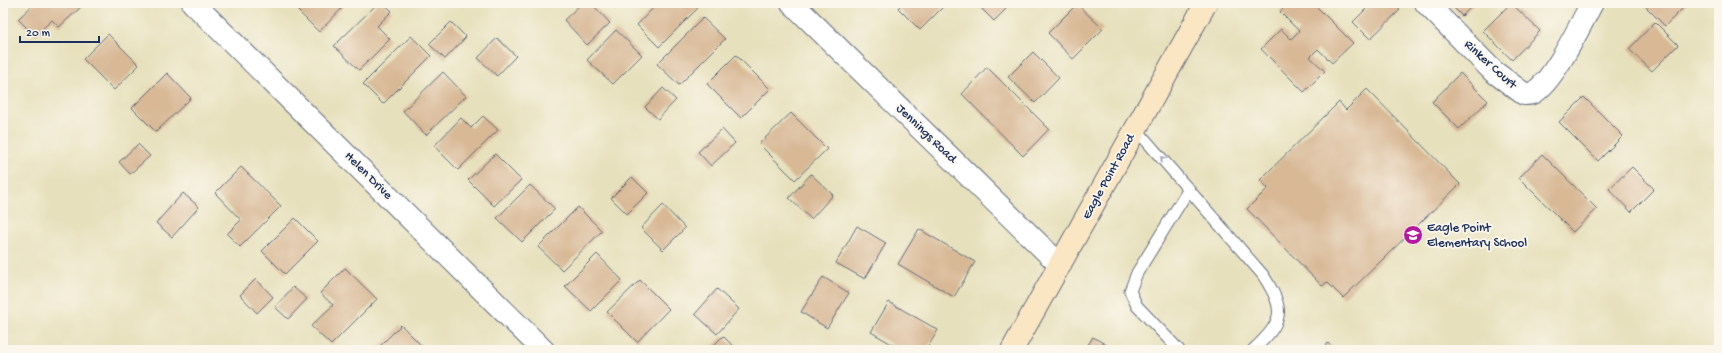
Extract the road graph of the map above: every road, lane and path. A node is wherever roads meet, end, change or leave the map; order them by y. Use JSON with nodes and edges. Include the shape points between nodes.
{"nodes":[{"id":1,"x":193,"y":3,"type":"edge"},
{"id":2,"x":792,"y":3,"type":"edge"},
{"id":3,"x":1206,"y":3,"type":"edge"},
{"id":4,"x":1426,"y":3,"type":"edge"},
{"id":5,"x":1592,"y":3,"type":"edge"},
{"id":6,"x":1136,"y":129,"type":"junction"},
{"id":7,"x":1189,"y":189,"type":"junction"},
{"id":8,"x":1060,"y":265,"type":"junction"},
{"id":9,"x":543,"y":350,"type":"edge"},
{"id":10,"x":1012,"y":350,"type":"edge"},
{"id":11,"x":1179,"y":350,"type":"edge"},
{"id":12,"x":1253,"y":350,"type":"edge"}],
"edges":[{"from":1,"to":9,"type":"street","name":"Helen Drive"},
{"from":2,"to":8,"type":"street","name":"Jennings Road"},
{"from":3,"to":6,"type":"street","name":"Eagle Point Road"},
{"from":4,"to":5,"type":"street","name":"Rinker Court","via":[[1493,71],[1524,94],[1533,93],[1548,78]]},
{"from":7,"to":6,"type":"lane","one_way":true},
{"from":6,"to":8,"type":"street","name":"Eagle Point Road"},
{"from":7,"to":11,"type":"lane","via":[[1137,273],[1130,291],[1137,306]]},
{"from":7,"to":12,"type":"lane","via":[[1263,274],[1276,294],[1279,317],[1270,334]]},
{"from":8,"to":10,"type":"street","name":"Eagle Point Road"}]}
